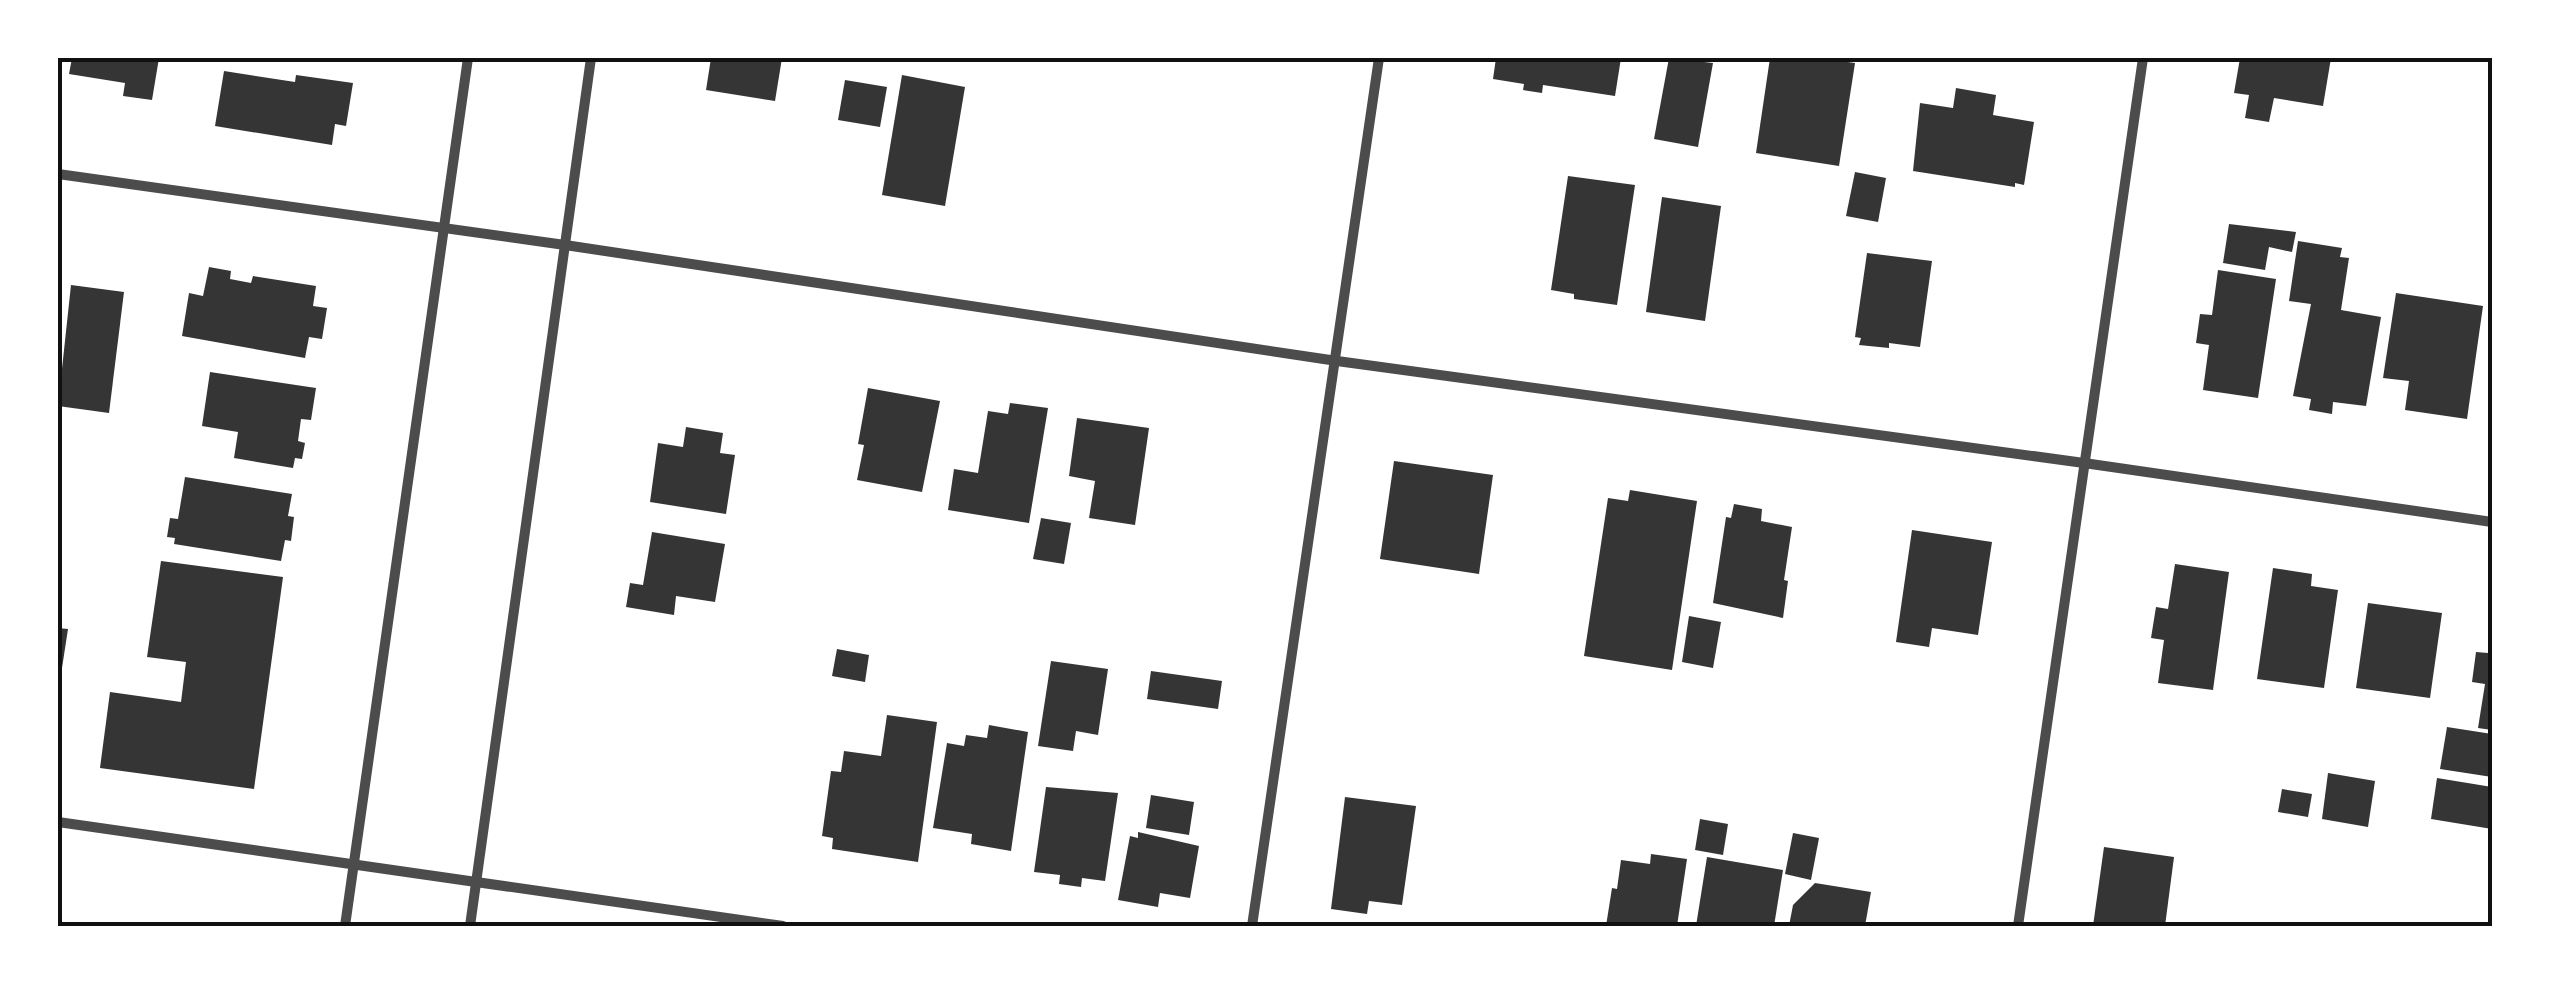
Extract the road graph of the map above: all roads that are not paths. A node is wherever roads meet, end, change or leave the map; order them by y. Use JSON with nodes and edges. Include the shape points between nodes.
{"nodes":[{"id":1,"x":468,"y":58,"type":"edge"},
{"id":2,"x":591,"y":58,"type":"edge"},
{"id":3,"x":1379,"y":58,"type":"edge"},
{"id":4,"x":2144,"y":58,"type":"edge"},
{"id":5,"x":58,"y":174,"type":"edge"},
{"id":6,"x":444,"y":228,"type":"junction"},
{"id":7,"x":565,"y":244,"type":"junction"},
{"id":8,"x":1336,"y":362,"type":"junction"},
{"id":9,"x":2084,"y":463,"type":"junction"},
{"id":10,"x":2492,"y":522,"type":"edge"},
{"id":11,"x":58,"y":822,"type":"edge"},
{"id":12,"x":354,"y":864,"type":"junction"},
{"id":13,"x":476,"y":882,"type":"junction"},
{"id":14,"x":345,"y":926,"type":"edge"},
{"id":15,"x":470,"y":926,"type":"edge"},
{"id":16,"x":783,"y":926,"type":"edge"},
{"id":17,"x":1252,"y":926,"type":"edge"},
{"id":18,"x":2018,"y":926,"type":"edge"}],
"edges":[{"from":1,"to":6,"type":"street"},
{"from":2,"to":7,"type":"street"},
{"from":3,"to":8,"type":"street"},
{"from":4,"to":9,"type":"street"},
{"from":5,"to":6,"type":"street"},
{"from":6,"to":7,"type":"street"},
{"from":6,"to":12,"type":"street"},
{"from":7,"to":8,"type":"street"},
{"from":7,"to":13,"type":"street"},
{"from":8,"to":9,"type":"street"},
{"from":8,"to":17,"type":"street"},
{"from":9,"to":10,"type":"street"},
{"from":9,"to":18,"type":"street"},
{"from":11,"to":12,"type":"street"},
{"from":12,"to":13,"type":"street"},
{"from":12,"to":14,"type":"street"},
{"from":13,"to":15,"type":"street"},
{"from":13,"to":16,"type":"street"}]}
